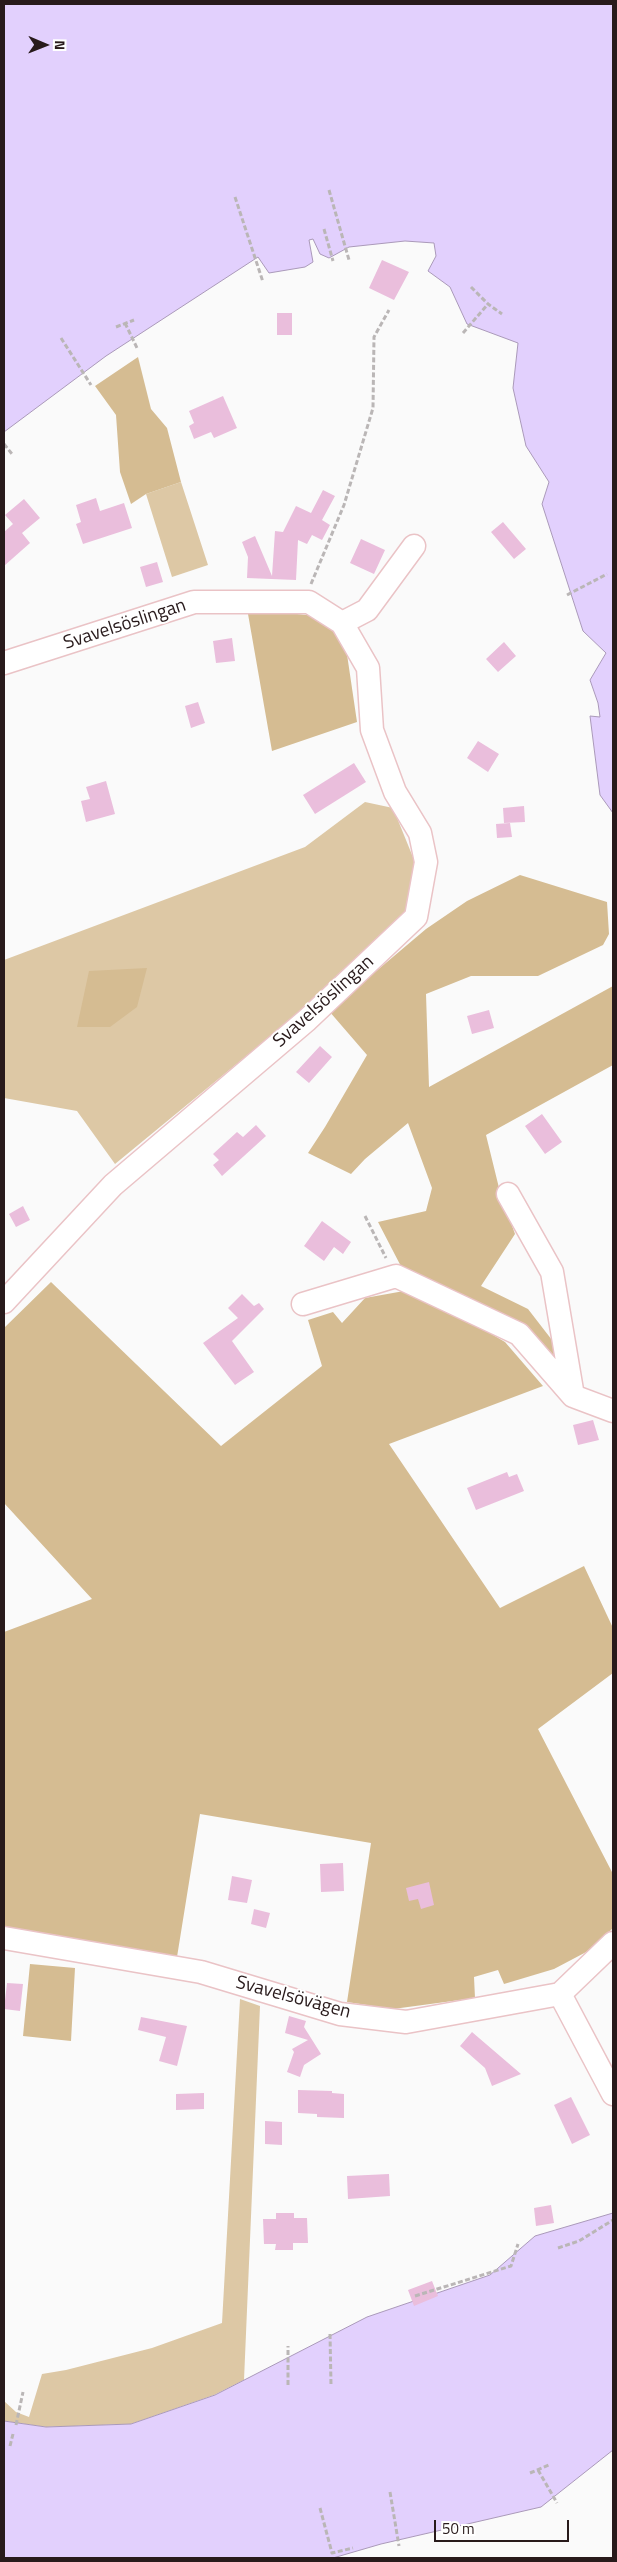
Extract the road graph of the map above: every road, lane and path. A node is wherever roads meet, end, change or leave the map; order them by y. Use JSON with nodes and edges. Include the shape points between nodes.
{"nodes":[{"id":1,"x":329,"y":190,"type":"dead end"},
{"id":2,"x":235,"y":197,"type":"dead end"},
{"id":3,"x":324,"y":229,"type":"dead end"},
{"id":4,"x":349,"y":260,"type":"dead end"},
{"id":5,"x":333,"y":261,"type":"dead end"},
{"id":6,"x":263,"y":282,"type":"dead end"},
{"id":7,"x":472,"y":287,"type":"dead end"},
{"id":8,"x":488,"y":304,"type":"junction"},
{"id":9,"x":389,"y":310,"type":"dead end"},
{"id":10,"x":502,"y":314,"type":"dead end"},
{"id":11,"x":134,"y":320,"type":"dead end"},
{"id":12,"x":125,"y":323,"type":"junction"},
{"id":13,"x":116,"y":327,"type":"dead end"},
{"id":14,"x":463,"y":333,"type":"dead end"},
{"id":15,"x":61,"y":338,"type":"dead end"},
{"id":16,"x":138,"y":350,"type":"dead end"},
{"id":17,"x":91,"y":385,"type":"dead end"},
{"id":18,"x":4,"y":444,"type":"edge"},
{"id":19,"x":12,"y":454,"type":"dead end"},
{"id":20,"x":414,"y":546,"type":"dead end"},
{"id":21,"x":607,"y":574,"type":"dead end"},
{"id":22,"x":567,"y":595,"type":"dead end"},
{"id":23,"x":309,"y":602,"type":"junction"},
{"id":24,"x":342,"y":623,"type":"junction"},
{"id":25,"x":4,"y":663,"type":"edge"},
{"id":26,"x":508,"y":1194,"type":"dead end"},
{"id":27,"x":365,"y":1216,"type":"dead end"},
{"id":28,"x":396,"y":1276,"type":"junction"},
{"id":29,"x":4,"y":1302,"type":"edge"},
{"id":30,"x":303,"y":1304,"type":"dead end"},
{"id":31,"x":574,"y":1396,"type":"junction"},
{"id":32,"x":613,"y":1412,"type":"edge"},
{"id":33,"x":4,"y":1938,"type":"edge"},
{"id":34,"x":613,"y":1943,"type":"edge"},
{"id":35,"x":560,"y":1994,"type":"junction"},
{"id":36,"x":613,"y":2094,"type":"edge"},
{"id":37,"x":613,"y":2220,"type":"edge"},
{"id":38,"x":518,"y":2244,"type":"dead end"},
{"id":39,"x":558,"y":2248,"type":"dead end"},
{"id":40,"x":414,"y":2296,"type":"dead end"},
{"id":41,"x":330,"y":2334,"type":"dead end"},
{"id":42,"x":288,"y":2346,"type":"dead end"},
{"id":43,"x":288,"y":2385,"type":"dead end"},
{"id":44,"x":331,"y":2385,"type":"dead end"},
{"id":45,"x":23,"y":2392,"type":"dead end"},
{"id":46,"x":16,"y":2425,"type":"dead end"},
{"id":47,"x":13,"y":2434,"type":"dead end"},
{"id":48,"x":10,"y":2446,"type":"dead end"},
{"id":49,"x":549,"y":2465,"type":"dead end"},
{"id":50,"x":538,"y":2470,"type":"junction"},
{"id":51,"x":530,"y":2474,"type":"dead end"},
{"id":52,"x":390,"y":2492,"type":"dead end"},
{"id":53,"x":556,"y":2503,"type":"dead end"},
{"id":54,"x":320,"y":2508,"type":"dead end"},
{"id":55,"x":399,"y":2546,"type":"dead end"},
{"id":56,"x":353,"y":2548,"type":"dead end"}],
"edges":[{"from":1,"to":4,"type":"path"},
{"from":2,"to":6,"type":"path"},
{"from":3,"to":5,"type":"path"},
{"from":7,"to":8,"type":"path"},
{"from":8,"to":10,"type":"path"},
{"from":8,"to":14,"type":"path"},
{"from":9,"to":23,"type":"path","via":[[374,337],[373,408],[344,504],[310,586]]},
{"from":11,"to":12,"type":"path"},
{"from":12,"to":13,"type":"path"},
{"from":12,"to":16,"type":"path"},
{"from":15,"to":17,"type":"path"},
{"from":18,"to":19,"type":"path"},
{"from":20,"to":24,"type":"street","via":[[367,610]]},
{"from":21,"to":22,"type":"path"},
{"from":23,"to":24,"type":"street","name":"Svavelsöslingan"},
{"from":23,"to":25,"type":"street","name":"Svavelsöslingan","via":[[194,602]]},
{"from":24,"to":29,"type":"street","name":"Svavelsöslingan","via":[[368,668],[372,730],[395,792],[420,833],[426,862],[416,917],[307,1020],[113,1184]]},
{"from":26,"to":31,"type":"street","via":[[552,1272]]},
{"from":27,"to":28,"type":"path"},
{"from":28,"to":30,"type":"street"},
{"from":28,"to":31,"type":"street","via":[[518,1334]]},
{"from":31,"to":32,"type":"street"},
{"from":33,"to":35,"type":"street","name":"Svavelsövägen","via":[[201,1972],[340,2014],[406,2022]]},
{"from":34,"to":35,"type":"street"},
{"from":35,"to":36,"type":"street"},
{"from":37,"to":39,"type":"path","via":[[579,2241]]},
{"from":38,"to":40,"type":"path","via":[[511,2266]]},
{"from":41,"to":44,"type":"path"},
{"from":42,"to":43,"type":"path"},
{"from":45,"to":46,"type":"path"},
{"from":47,"to":48,"type":"path"},
{"from":49,"to":50,"type":"path"},
{"from":50,"to":51,"type":"path"},
{"from":50,"to":53,"type":"path"},
{"from":52,"to":55,"type":"path"},
{"from":54,"to":56,"type":"path","via":[[332,2553]]}]}
